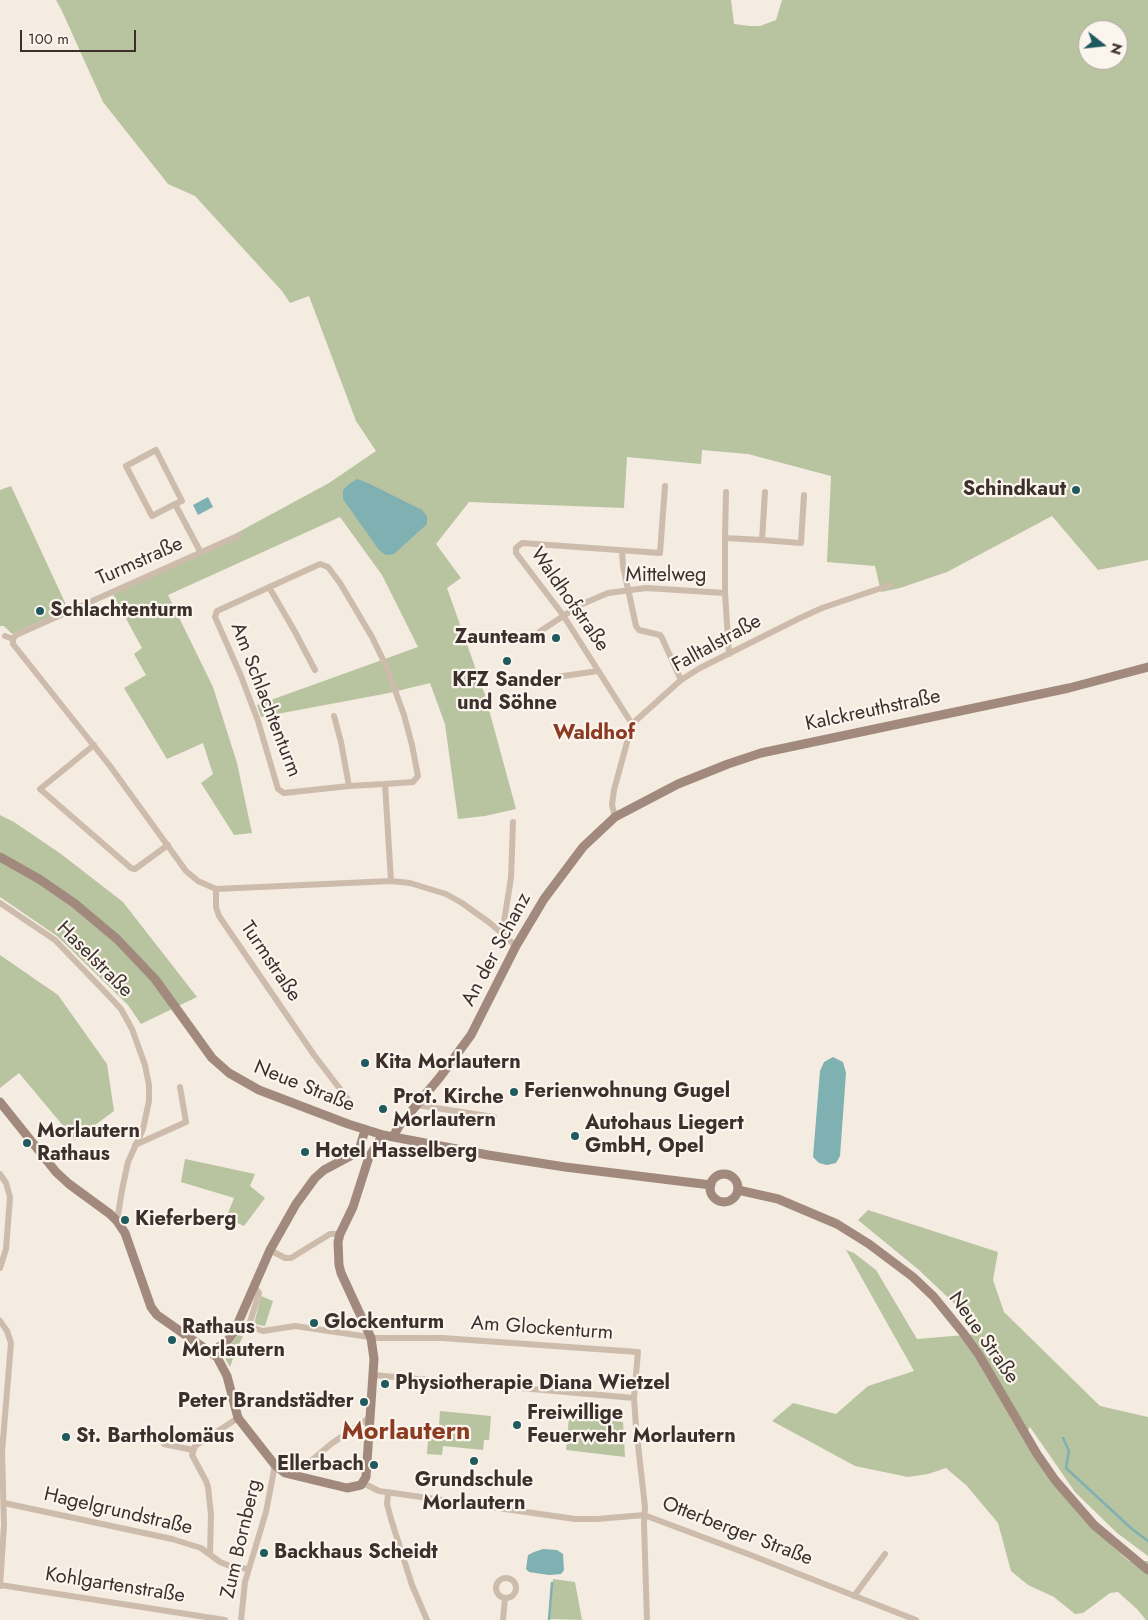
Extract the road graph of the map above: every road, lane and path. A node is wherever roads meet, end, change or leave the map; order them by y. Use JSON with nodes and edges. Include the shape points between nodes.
{"nodes":[{"id":1,"x":665,"y":486,"type":"dead end"},
{"id":2,"x":726,"y":492,"type":"dead end"},
{"id":3,"x":765,"y":492,"type":"dead end"},
{"id":4,"x":804,"y":494,"type":"dead end"},
{"id":5,"x":176,"y":504,"type":"junction"},
{"id":6,"x":240,"y":535,"type":"dead end"},
{"id":7,"x":725,"y":538,"type":"junction"},
{"id":8,"x":762,"y":540,"type":"junction"},
{"id":9,"x":622,"y":551,"type":"junction"},
{"id":10,"x":201,"y":553,"type":"junction"},
{"id":11,"x":890,"y":586,"type":"dead end"},
{"id":12,"x":268,"y":587,"type":"junction"},
{"id":13,"x":628,"y":590,"type":"junction"},
{"id":14,"x":725,"y":593,"type":"junction"},
{"id":15,"x":563,"y":615,"type":"junction"},
{"id":16,"x":4,"y":636,"type":"dead end"},
{"id":17,"x":530,"y":638,"type":"dead end"},
{"id":18,"x":13,"y":639,"type":"junction"},
{"id":19,"x":729,"y":654,"type":"junction"},
{"id":20,"x":1148,"y":667,"type":"edge"},
{"id":21,"x":315,"y":670,"type":"dead end"},
{"id":22,"x":598,"y":671,"type":"junction"},
{"id":23,"x":681,"y":680,"type":"junction"},
{"id":24,"x":522,"y":682,"type":"dead end"},
{"id":25,"x":334,"y":716,"type":"dead end"},
{"id":26,"x":632,"y":724,"type":"junction"},
{"id":27,"x":94,"y":745,"type":"junction"},
{"id":28,"x":385,"y":784,"type":"junction"},
{"id":29,"x":349,"y":786,"type":"junction"},
{"id":30,"x":614,"y":817,"type":"junction"},
{"id":31,"x":513,"y":822,"type":"dead end"},
{"id":32,"x":168,"y":845,"type":"junction"},
{"id":33,"x":0,"y":857,"type":"edge"},
{"id":34,"x":391,"y":881,"type":"junction"},
{"id":35,"x":216,"y":889,"type":"junction"},
{"id":36,"x":0,"y":903,"type":"edge"},
{"id":37,"x":502,"y":934,"type":"junction"},
{"id":38,"x":516,"y":946,"type":"junction"},
{"id":39,"x":180,"y":1087,"type":"dead end"},
{"id":40,"x":0,"y":1102,"type":"edge"},
{"id":41,"x":350,"y":1102,"type":"dead end"},
{"id":42,"x":417,"y":1105,"type":"junction"},
{"id":43,"x":494,"y":1118,"type":"dead end"},
{"id":44,"x":365,"y":1130,"type":"junction"},
{"id":45,"x":383,"y":1135,"type":"junction"},
{"id":46,"x":393,"y":1137,"type":"junction"},
{"id":47,"x":135,"y":1145,"type":"junction"},
{"id":48,"x":357,"y":1151,"type":"junction"},
{"id":49,"x":369,"y":1157,"type":"junction"},
{"id":50,"x":0,"y":1174,"type":"edge"},
{"id":51,"x":711,"y":1186,"type":"junction"},
{"id":52,"x":738,"y":1190,"type":"junction"},
{"id":53,"x":117,"y":1221,"type":"junction"},
{"id":54,"x":340,"y":1234,"type":"junction"},
{"id":55,"x":270,"y":1250,"type":"junction"},
{"id":56,"x":0,"y":1268,"type":"edge"},
{"id":57,"x":254,"y":1286,"type":"junction"},
{"id":58,"x":0,"y":1321,"type":"edge"},
{"id":59,"x":371,"y":1338,"type":"junction"},
{"id":60,"x":212,"y":1352,"type":"junction"},
{"id":61,"x":373,"y":1374,"type":"junction"},
{"id":62,"x":634,"y":1398,"type":"junction"},
{"id":63,"x":238,"y":1418,"type":"junction"},
{"id":64,"x":369,"y":1418,"type":"junction"},
{"id":65,"x":164,"y":1444,"type":"dead end"},
{"id":66,"x":193,"y":1450,"type":"junction"},
{"id":67,"x":1,"y":1452,"type":"edge"},
{"id":68,"x":275,"y":1465,"type":"junction"},
{"id":69,"x":305,"y":1466,"type":"dead end"},
{"id":70,"x":364,"y":1483,"type":"junction"},
{"id":71,"x":388,"y":1493,"type":"junction"},
{"id":72,"x":4,"y":1503,"type":"junction"},
{"id":73,"x":644,"y":1515,"type":"junction"},
{"id":74,"x":210,"y":1553,"type":"junction"},
{"id":75,"x":885,"y":1554,"type":"dead end"},
{"id":76,"x":248,"y":1569,"type":"junction"},
{"id":77,"x":1148,"y":1570,"type":"edge"},
{"id":78,"x":0,"y":1585,"type":"edge"},
{"id":79,"x":854,"y":1596,"type":"junction"},
{"id":80,"x":505,"y":1598,"type":"dead end"},
{"id":81,"x":225,"y":1620,"type":"edge"},
{"id":82,"x":241,"y":1620,"type":"edge"},
{"id":83,"x":427,"y":1620,"type":"edge"},
{"id":84,"x":503,"y":1620,"type":"edge"},
{"id":85,"x":647,"y":1620,"type":"edge"},
{"id":86,"x":916,"y":1620,"type":"edge"}],
"edges":[{"from":1,"to":9,"type":"street","via":[[660,553]]},
{"from":2,"to":7,"type":"street"},
{"from":3,"to":8,"type":"street"},
{"from":4,"to":8,"type":"street","via":[[801,543]]},
{"from":5,"to":5,"type":"street","via":[[182,501],[156,450],[126,466],[152,516]]},
{"from":5,"to":10,"type":"street"},
{"from":6,"to":10,"type":"street","name":"Turmstraße"},
{"from":7,"to":8,"type":"street"},
{"from":7,"to":14,"type":"street"},
{"from":9,"to":13,"type":"street"},
{"from":9,"to":15,"type":"street","name":"Waldhofstraße","via":[[522,543],[516,548],[516,553]]},
{"from":10,"to":18,"type":"street","name":"Turmstraße"},
{"from":11,"to":19,"type":"street","name":"Falltalstraße","via":[[822,608]]},
{"from":12,"to":21,"type":"street"},
{"from":12,"to":28,"type":"street","name":"Am Schlachtenturm","via":[[320,564],[328,567],[356,609],[387,668],[408,730],[418,776],[413,782]]},
{"from":12,"to":29,"type":"street","name":"Am Schlachtenturm","via":[[217,610],[215,617],[258,721],[278,789],[284,793]]},
{"from":13,"to":14,"type":"street","name":"Mittelweg","via":[[646,588]]},
{"from":13,"to":15,"type":"street","name":"Mittelweg","via":[[608,593]]},
{"from":13,"to":23,"type":"street","via":[[636,626],[639,630],[660,635]]},
{"from":14,"to":19,"type":"street"},
{"from":15,"to":17,"type":"street","name":"Mittelweg"},
{"from":15,"to":22,"type":"street","name":"Waldhofstraße"},
{"from":16,"to":18,"type":"street"},
{"from":18,"to":27,"type":"street","via":[[13,644]]},
{"from":19,"to":23,"type":"street","name":"Falltalstraße"},
{"from":20,"to":30,"type":"street","name":"Kalckreuthstraße","via":[[1069,688],[761,753],[678,784]]},
{"from":22,"to":24,"type":"street","name":"Waldhofstraße"},
{"from":22,"to":26,"type":"street","name":"Waldhofstraße"},
{"from":23,"to":26,"type":"street","name":"Falltalstraße"},
{"from":25,"to":29,"type":"street"},
{"from":26,"to":30,"type":"street","via":[[614,790]]},
{"from":27,"to":32,"type":"street"},
{"from":27,"to":32,"type":"street","via":[[40,789],[131,868],[135,869]]},
{"from":28,"to":29,"type":"street","name":"Am Schlachtenturm"},
{"from":28,"to":34,"type":"street"},
{"from":30,"to":38,"type":"street","name":"An der Schanz","via":[[576,855]]},
{"from":31,"to":37,"type":"street","via":[[511,878]]},
{"from":32,"to":35,"type":"street","via":[[186,871]]},
{"from":33,"to":44,"type":"street","name":"Neue Straße","via":[[39,878],[117,939],[155,979],[212,1058],[229,1073],[259,1090]]},
{"from":34,"to":35,"type":"street"},
{"from":34,"to":37,"type":"street","via":[[446,894],[478,913]]},
{"from":35,"to":41,"type":"street","name":"Turmstraße","via":[[219,916]]},
{"from":36,"to":47,"type":"street","name":"Haselstraße","via":[[55,940],[108,995],[132,1029],[149,1085],[147,1113]]},
{"from":37,"to":38,"type":"street"},
{"from":38,"to":42,"type":"street","name":"An der Schanz","via":[[472,1035]]},
{"from":39,"to":47,"type":"street","via":[[186,1122]]},
{"from":40,"to":53,"type":"street","via":[[56,1172]]},
{"from":42,"to":43,"type":"street"},
{"from":42,"to":46,"type":"street","name":"An der Schanz"},
{"from":44,"to":45,"type":"street","name":"Neue Straße"},
{"from":44,"to":48,"type":"street"},
{"from":45,"to":46,"type":"street","name":"Neue Straße"},
{"from":45,"to":49,"type":"street"},
{"from":46,"to":51,"type":"street","name":"Neue Straße","via":[[565,1167]]},
{"from":47,"to":53,"type":"street","name":"Haselstraße","via":[[128,1162]]},
{"from":48,"to":49,"type":"street"},
{"from":48,"to":55,"type":"street","via":[[315,1178]]},
{"from":49,"to":54,"type":"street","via":[[353,1207]]},
{"from":50,"to":56,"type":"street","via":[[10,1197],[6,1249]]},
{"from":51,"to":52,"type":"street","via":[[714,1197],[726,1202],[734,1198]]},
{"from":51,"to":52,"type":"street","via":[[716,1177],[727,1174],[735,1179]]},
{"from":52,"to":77,"type":"street","name":"Neue Straße","via":[[778,1199],[837,1224],[914,1277],[934,1297],[979,1355],[1055,1480],[1094,1525]]},
{"from":53,"to":60,"type":"street","via":[[125,1233],[151,1307],[157,1315]]},
{"from":54,"to":55,"type":"street","via":[[330,1234],[291,1258]]},
{"from":54,"to":59,"type":"street","via":[[341,1273]]},
{"from":55,"to":57,"type":"street"},
{"from":57,"to":59,"type":"street","name":"Am Glockenturm","via":[[259,1293],[250,1322],[253,1329],[268,1331],[295,1326]]},
{"from":57,"to":60,"type":"street","via":[[234,1332]]},
{"from":58,"to":67,"type":"street","via":[[11,1343]]},
{"from":59,"to":61,"type":"street"},
{"from":59,"to":62,"type":"street","name":"Am Glockenturm","via":[[442,1338],[638,1352]]},
{"from":60,"to":63,"type":"street","via":[[222,1363]]},
{"from":61,"to":62,"type":"street"},
{"from":61,"to":64,"type":"street"},
{"from":62,"to":73,"type":"street"},
{"from":63,"to":66,"type":"street"},
{"from":63,"to":68,"type":"street"},
{"from":64,"to":69,"type":"street"},
{"from":64,"to":70,"type":"street"},
{"from":65,"to":66,"type":"street"},
{"from":66,"to":74,"type":"street","via":[[193,1460],[208,1487]]},
{"from":67,"to":72,"type":"street"},
{"from":68,"to":70,"type":"street","via":[[285,1473],[342,1487],[352,1488]]},
{"from":68,"to":76,"type":"street","name":"Zum Bornberg","via":[[266,1512]]},
{"from":70,"to":71,"type":"street","name":"Otterberger Straße"},
{"from":71,"to":73,"type":"street","name":"Otterberger Straße","via":[[575,1519]]},
{"from":71,"to":83,"type":"street","via":[[390,1519]]},
{"from":72,"to":74,"type":"street","name":"Hagelgrundstraße","via":[[172,1539]]},
{"from":72,"to":78,"type":"street"},
{"from":73,"to":79,"type":"street","name":"Otterberger Straße"},
{"from":73,"to":85,"type":"street"},
{"from":74,"to":76,"type":"street","name":"Hagelgrundstraße","via":[[220,1562]]},
{"from":75,"to":79,"type":"street"},
{"from":76,"to":82,"type":"street","name":"Zum Bornberg"},
{"from":78,"to":81,"type":"street","name":"Kohlgartenstraße"},
{"from":79,"to":86,"type":"street","name":"Otterberger Straße"},
{"from":80,"to":84,"type":"street"}]}
